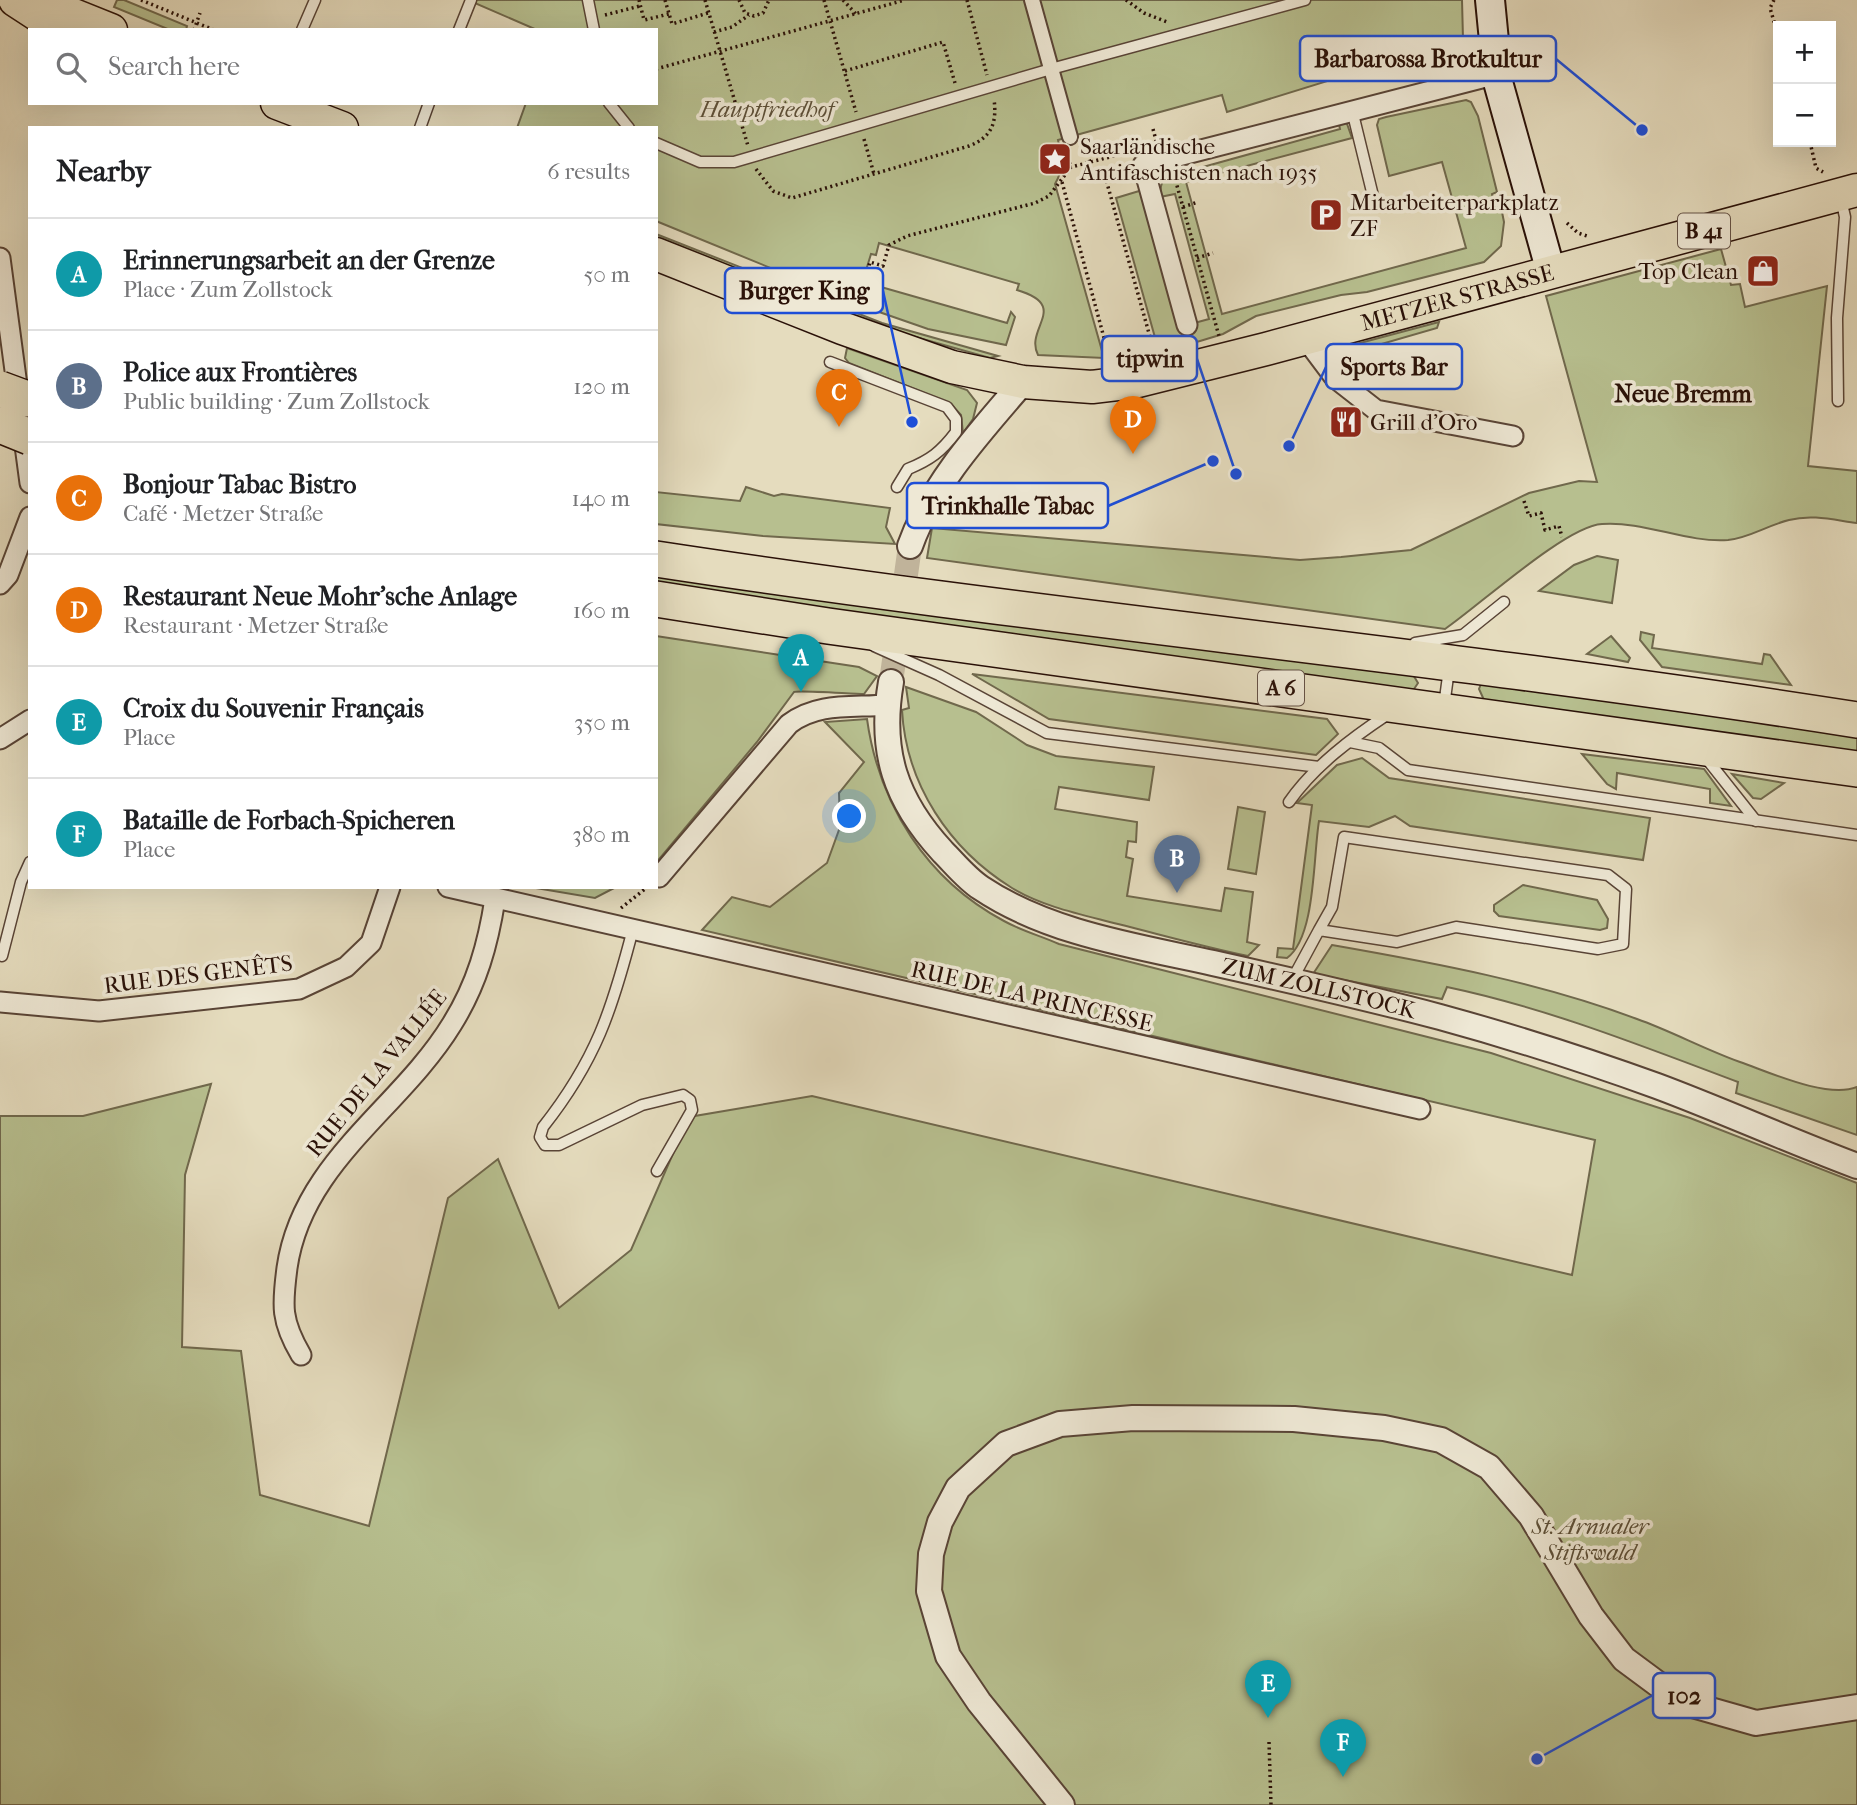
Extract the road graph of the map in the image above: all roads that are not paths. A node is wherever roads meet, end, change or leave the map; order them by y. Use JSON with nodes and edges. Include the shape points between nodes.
{"nodes":[{"id":1,"x":15,"y":0,"type":"edge"},
{"id":2,"x":48,"y":0,"type":"edge"},
{"id":3,"x":315,"y":0,"type":"edge"},
{"id":4,"x":471,"y":0,"type":"edge"},
{"id":5,"x":588,"y":0,"type":"edge"},
{"id":6,"x":1032,"y":0,"type":"edge"},
{"id":7,"x":1305,"y":0,"type":"edge"},
{"id":8,"x":1490,"y":0,"type":"edge"},
{"id":9,"x":593,"y":24,"type":"edge"},
{"id":10,"x":104,"y":27,"type":"edge"},
{"id":11,"x":58,"y":28,"type":"edge"},
{"id":12,"x":303,"y":28,"type":"edge"},
{"id":13,"x":460,"y":28,"type":"edge"},
{"id":14,"x":1051,"y":69,"type":"junction"},
{"id":15,"x":1497,"y":74,"type":"junction"},
{"id":16,"x":282,"y":105,"type":"edge"},
{"id":17,"x":428,"y":105,"type":"edge"},
{"id":18,"x":611,"y":105,"type":"edge"},
{"id":19,"x":1352,"y":110,"type":"junction"},
{"id":20,"x":336,"y":126,"type":"edge"},
{"id":21,"x":421,"y":126,"type":"edge"},
{"id":22,"x":627,"y":126,"type":"edge"},
{"id":23,"x":1076,"y":135,"type":"road end"},
{"id":24,"x":658,"y":144,"type":"edge"},
{"id":25,"x":1840,"y":186,"type":"edge"},
{"id":26,"x":1374,"y":200,"type":"dead end"},
{"id":27,"x":658,"y":255,"type":"edge"},
{"id":28,"x":0,"y":258,"type":"edge"},
{"id":29,"x":1551,"y":272,"type":"junction"},
{"id":30,"x":1187,"y":325,"type":"dead end"},
{"id":31,"x":1305,"y":338,"type":"junction"},
{"id":32,"x":830,"y":362,"type":"dead end"},
{"id":33,"x":1023,"y":382,"type":"junction"},
{"id":34,"x":1838,"y":401,"type":"dead end"},
{"id":35,"x":0,"y":425,"type":"edge"},
{"id":36,"x":28,"y":436,"type":"edge"},
{"id":37,"x":1513,"y":436,"type":"dead end"},
{"id":38,"x":28,"y":468,"type":"edge"},
{"id":39,"x":897,"y":487,"type":"dead end"},
{"id":40,"x":28,"y":522,"type":"edge"},
{"id":41,"x":910,"y":546,"type":"tunnel mouth"},
{"id":42,"x":658,"y":559,"type":"edge"},
{"id":43,"x":0,"y":584,"type":"edge"},
{"id":44,"x":658,"y":599,"type":"edge"},
{"id":45,"x":1504,"y":602,"type":"dead end"},
{"id":46,"x":828,"y":626,"type":"junction"},
{"id":47,"x":1265,"y":639,"type":"junction"},
{"id":48,"x":1370,"y":641,"type":"dead end"},
{"id":49,"x":1410,"y":642,"type":"dead end"},
{"id":50,"x":1450,"y":664,"type":"junction"},
{"id":51,"x":889,"y":693,"type":"joint"},
{"id":52,"x":1402,"y":705,"type":"junction"},
{"id":53,"x":1443,"y":710,"type":"junction"},
{"id":54,"x":1857,"y":720,"type":"edge"},
{"id":55,"x":28,"y":721,"type":"edge"},
{"id":56,"x":0,"y":739,"type":"edge"},
{"id":57,"x":1350,"y":742,"type":"junction"},
{"id":58,"x":1695,"y":744,"type":"junction"},
{"id":59,"x":1319,"y":767,"type":"junction"},
{"id":60,"x":1857,"y":769,"type":"edge"},
{"id":61,"x":1289,"y":802,"type":"dead end"},
{"id":62,"x":1756,"y":821,"type":"junction"},
{"id":63,"x":1857,"y":835,"type":"edge"},
{"id":64,"x":28,"y":866,"type":"edge"},
{"id":65,"x":659,"y":877,"type":"dead end"},
{"id":66,"x":389,"y":889,"type":"edge"},
{"id":67,"x":457,"y":889,"type":"edge"},
{"id":68,"x":495,"y":898,"type":"junction"},
{"id":69,"x":633,"y":929,"type":"junction"},
{"id":70,"x":1319,"y":930,"type":"junction"},
{"id":71,"x":2,"y":956,"type":"dead end"},
{"id":72,"x":1292,"y":981,"type":"junction"},
{"id":73,"x":0,"y":1002,"type":"edge"},
{"id":74,"x":1420,"y":1109,"type":"dead end"},
{"id":75,"x":1857,"y":1166,"type":"edge"},
{"id":76,"x":657,"y":1171,"type":"dead end"},
{"id":77,"x":300,"y":1355,"type":"dead end"},
{"id":78,"x":1857,"y":1707,"type":"edge"},
{"id":79,"x":1062,"y":1805,"type":"edge"}],
"edges":[{"from":1,"to":11,"type":"main road"},
{"from":2,"to":10,"type":"main road"},
{"from":3,"to":12,"type":"lane"},
{"from":4,"to":13,"type":"lane"},
{"from":5,"to":9,"type":"lane"},
{"from":6,"to":14,"type":"street"},
{"from":7,"to":14,"type":"lane"},
{"from":8,"to":15,"type":"main road"},
{"from":14,"to":23,"type":"street"},
{"from":14,"to":24,"type":"lane","via":[[734,162],[700,162]]},
{"from":15,"to":19,"type":"street"},
{"from":15,"to":29,"type":"main road"},
{"from":16,"to":20,"type":"main road"},
{"from":17,"to":21,"type":"lane"},
{"from":18,"to":22,"type":"lane"},
{"from":19,"to":26,"type":"lane"},
{"from":19,"to":30,"type":"street","via":[[1143,165]]},
{"from":25,"to":29,"type":"main road","name":"METZER STRASSE","number":"B 41"},
{"from":25,"to":34,"type":"lane","via":[[1845,217],[1837,318]]},
{"from":27,"to":33,"type":"main road","name":"METZER STRASSE","number":"B 41","via":[[850,318],[952,367]]},
{"from":28,"to":38,"type":"street"},
{"from":29,"to":31,"type":"main road","name":"METZER STRASSE","number":"B 41"},
{"from":31,"to":33,"type":"main road","name":"METZER STRASSE","number":"B 41","via":[[1116,385]]},
{"from":31,"to":37,"type":"street","via":[[1335,378],[1376,410]]},
{"from":32,"to":39,"type":"lane","via":[[953,413],[956,432],[937,456],[908,469]]},
{"from":33,"to":41,"type":"street","via":[[944,480]]},
{"from":35,"to":36,"type":"highway","bridge":true},
{"from":40,"to":43,"type":"street","via":[[8,575]]},
{"from":42,"to":47,"type":"highway","number":"A 6","via":[[842,587]]},
{"from":44,"to":46,"type":"highway","number":"A 6"},
{"from":45,"to":49,"type":"lane","via":[[1463,635]]},
{"from":46,"to":52,"type":"highway","number":"A 6"},
{"from":46,"to":59,"type":"lane","via":[[939,675],[1047,733]]},
{"from":47,"to":48,"type":"lane"},
{"from":47,"to":50,"type":"highway","number":"A 6"},
{"from":50,"to":53,"type":"lane"},
{"from":50,"to":54,"type":"highway","number":"A 6"},
{"from":51,"to":65,"type":"street","name":"ZUM ZOLLSTOCK","via":[[820,708],[789,724]]},
{"from":51,"to":72,"type":"street","name":"ZUM ZOLLSTOCK","via":[[888,750],[894,776],[937,845],[979,887],[1016,908],[1066,927]]},
{"from":52,"to":53,"type":"highway","number":"A 6"},
{"from":52,"to":57,"type":"lane"},
{"from":53,"to":58,"type":"highway","number":"A 6"},
{"from":55,"to":56,"type":"street"},
{"from":57,"to":59,"type":"lane"},
{"from":57,"to":62,"type":"lane","via":[[1379,748],[1408,771]]},
{"from":58,"to":60,"type":"highway","number":"A 6"},
{"from":58,"to":62,"type":"lane"},
{"from":59,"to":61,"type":"lane"},
{"from":62,"to":63,"type":"lane"},
{"from":64,"to":71,"type":"lane"},
{"from":66,"to":73,"type":"street","name":"RUE DES GENÊTS","via":[[370,943],[346,967],[299,989],[99,1012]]},
{"from":67,"to":68,"type":"street","name":"RUE DE LA PRINCESSE"},
{"from":68,"to":69,"type":"street","name":"RUE DE LA PRINCESSE"},
{"from":68,"to":77,"type":"street","name":"RUE DE LA VALLÉE","via":[[488,944],[451,1026],[335,1160],[295,1233],[282,1306],[285,1326]]},
{"from":69,"to":74,"type":"street","name":"RUE DE LA PRINCESSE"},
{"from":69,"to":76,"type":"lane","via":[[614,1004],[587,1065],[540,1137],[545,1145],[559,1145],[642,1105],[683,1095],[692,1110]]},
{"from":70,"to":70,"type":"lane","via":[[1397,942],[1456,927],[1598,948],[1623,944],[1626,889],[1608,875],[1344,837],[1332,906]]},
{"from":70,"to":72,"type":"lane"},
{"from":72,"to":75,"type":"street","name":"ZUM ZOLLSTOCK","via":[[1437,1016],[1566,1054]]},
{"from":78,"to":79,"type":"street","via":[[1756,1723],[1682,1702],[1624,1659],[1591,1616],[1531,1516],[1489,1468],[1441,1440],[1384,1428],[1294,1419],[1133,1418],[1060,1424],[1006,1444],[958,1488],[930,1553],[929,1591],[948,1656]]}]}
